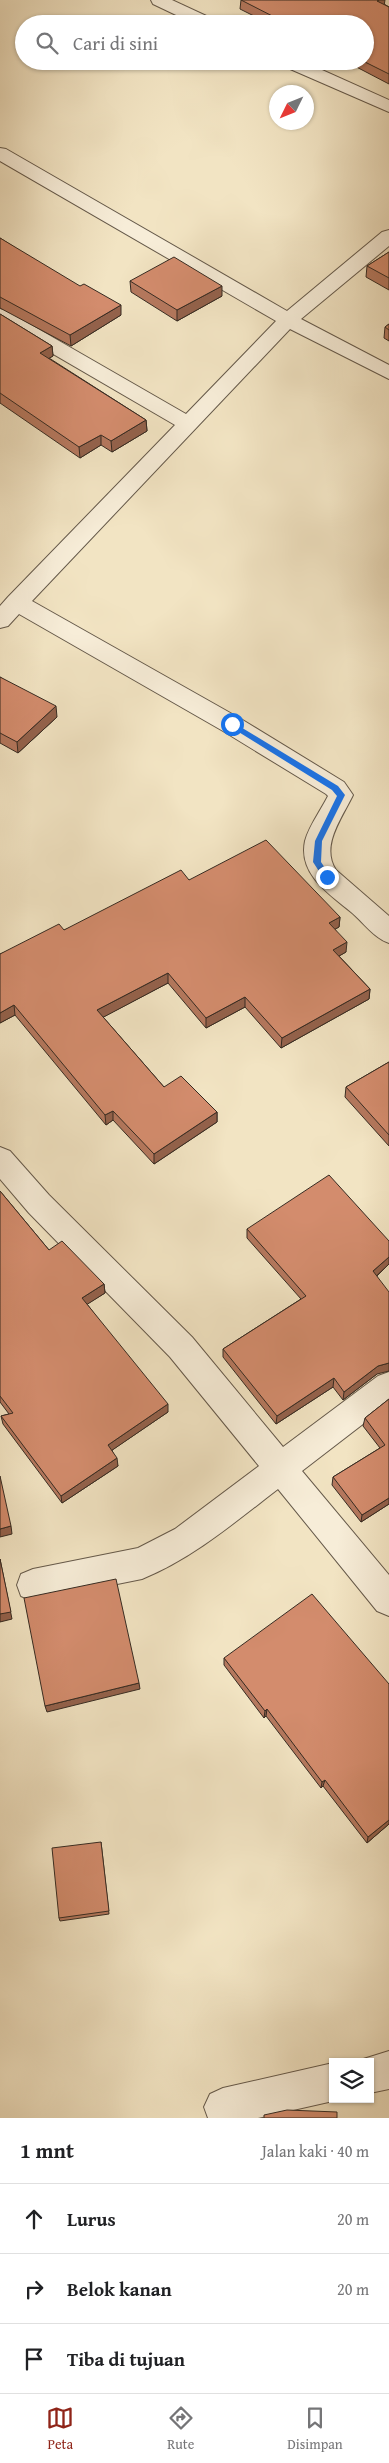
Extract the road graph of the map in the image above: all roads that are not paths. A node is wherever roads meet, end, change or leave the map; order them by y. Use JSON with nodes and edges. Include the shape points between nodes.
{"nodes":[{"id":1,"x":160,"y":0,"type":"edge"},
{"id":2,"x":191,"y":15,"type":"edge"},
{"id":3,"x":307,"y":70,"type":"edge"},
{"id":4,"x":389,"y":108,"type":"edge"},
{"id":5,"x":0,"y":153,"type":"edge"},
{"id":6,"x":389,"y":236,"type":"edge"},
{"id":7,"x":0,"y":315,"type":"edge"},
{"id":8,"x":288,"y":320,"type":"junction"},
{"id":9,"x":389,"y":373,"type":"edge"},
{"id":10,"x":188,"y":424,"type":"junction"},
{"id":11,"x":16,"y":602,"type":"junction"},
{"id":12,"x":0,"y":620,"type":"edge"},
{"id":13,"x":389,"y":933,"type":"edge"},
{"id":14,"x":0,"y":1160,"type":"edge"},
{"id":15,"x":389,"y":1386,"type":"edge"},
{"id":16,"x":281,"y":1469,"type":"junction"},
{"id":17,"x":33,"y":1585,"type":"dead end"},
{"id":18,"x":389,"y":1600,"type":"edge"},
{"id":19,"x":389,"y":2070,"type":"edge"},
{"id":20,"x":374,"y":2073,"type":"edge"},
{"id":21,"x":329,"y":2083,"type":"edge"},
{"id":22,"x":223,"y":2107,"type":"dead end"}],
"edges":[{"from":1,"to":2,"type":"street"},
{"from":3,"to":4,"type":"street"},
{"from":5,"to":8,"type":"street"},
{"from":6,"to":8,"type":"street"},
{"from":7,"to":10,"type":"street"},
{"from":8,"to":9,"type":"street"},
{"from":8,"to":10,"type":"street"},
{"from":10,"to":11,"type":"street"},
{"from":11,"to":12,"type":"street"},
{"from":11,"to":13,"type":"street","via":[[232,724],[335,788],[341,795],[318,841],[317,862],[327,877]]},
{"from":14,"to":16,"type":"street","via":[[39,1204],[181,1347]]},
{"from":15,"to":16,"type":"street"},
{"from":16,"to":17,"type":"street","via":[[186,1540],[142,1563]]},
{"from":16,"to":18,"type":"street"},
{"from":19,"to":20,"type":"street"},
{"from":21,"to":22,"type":"street"}]}
